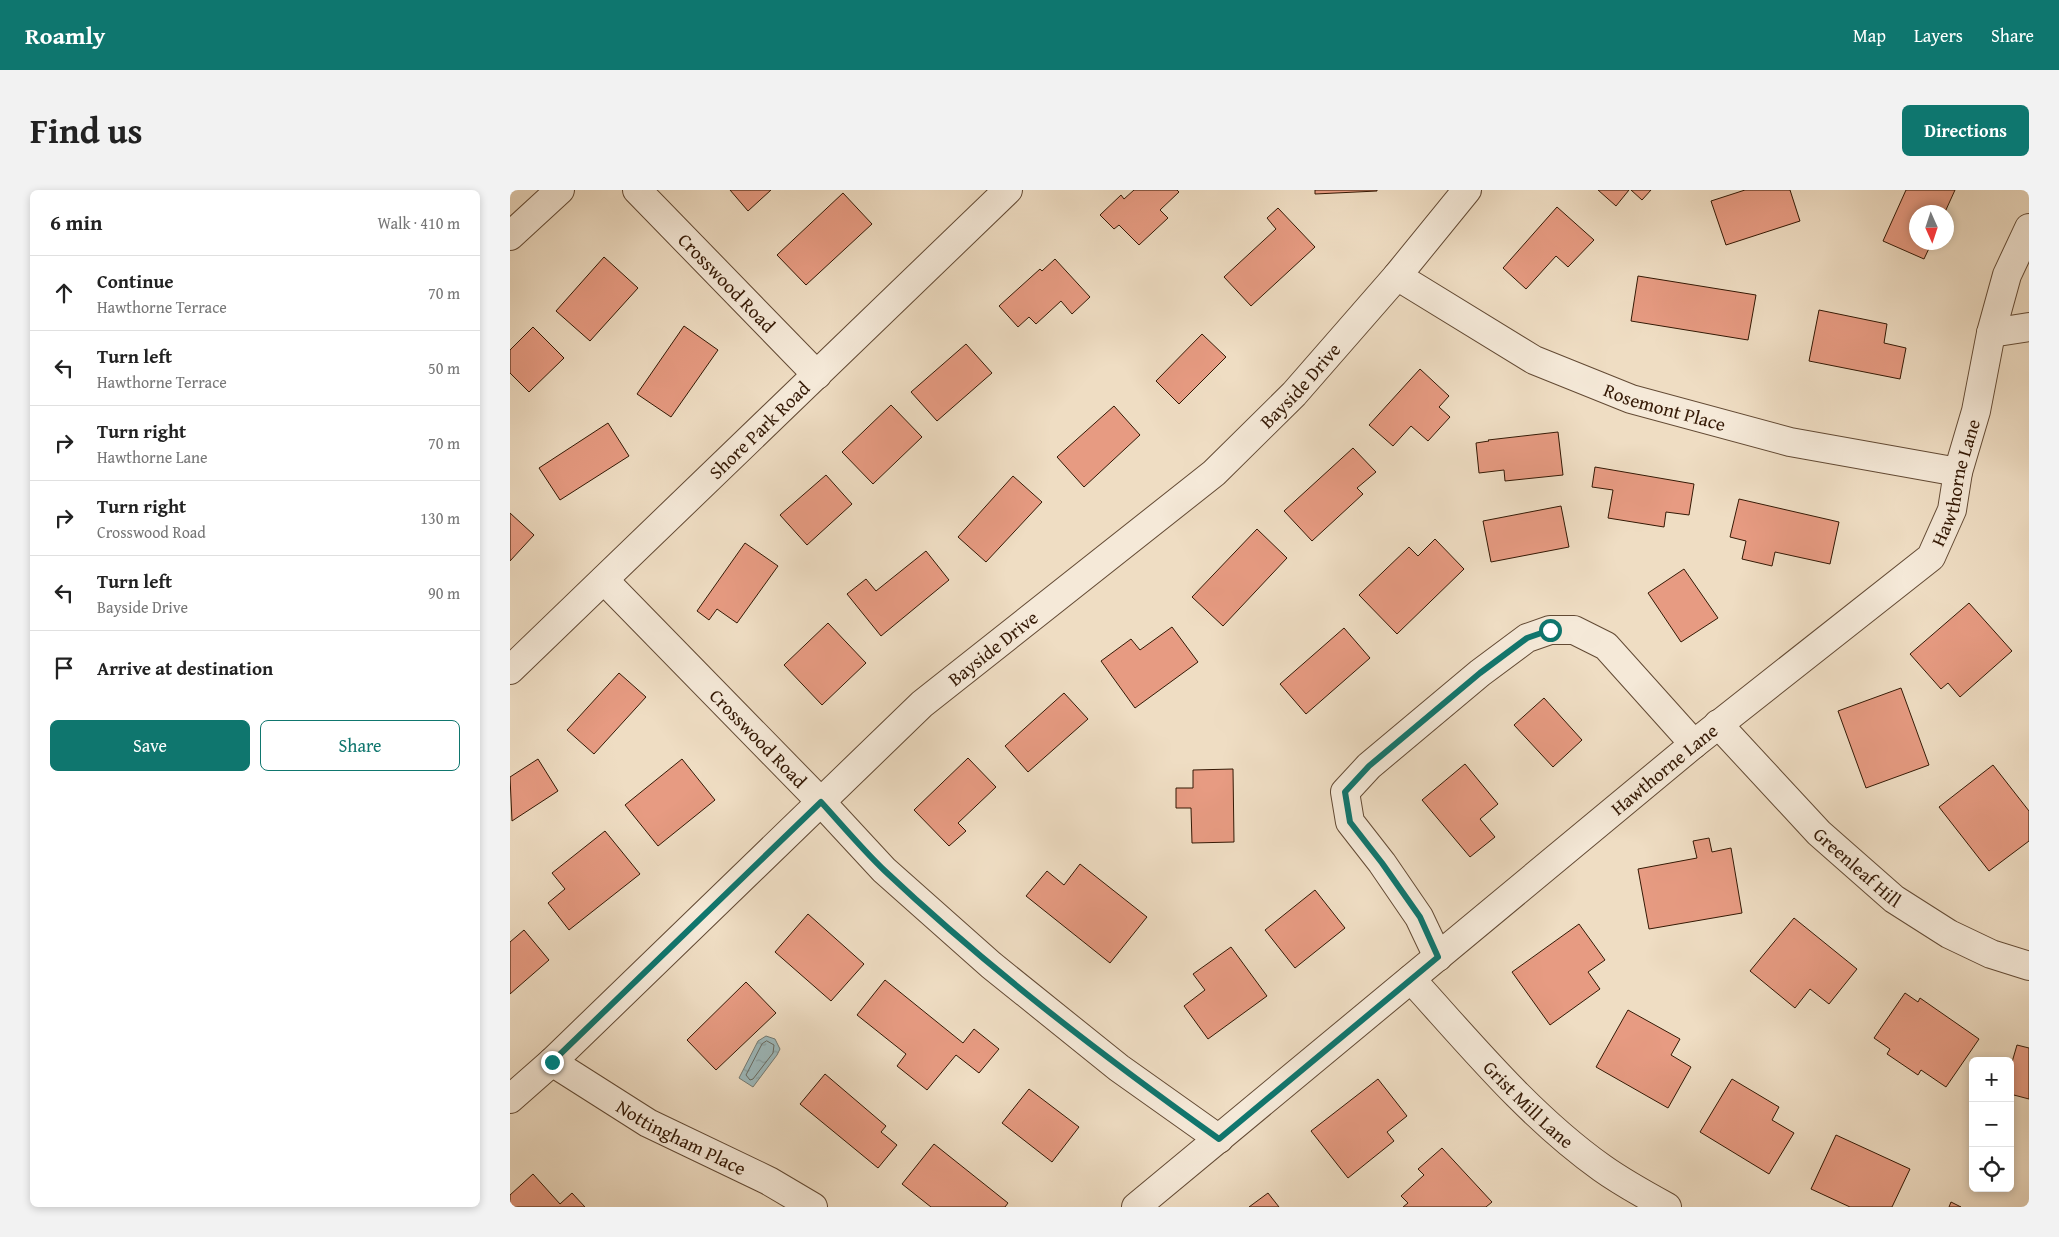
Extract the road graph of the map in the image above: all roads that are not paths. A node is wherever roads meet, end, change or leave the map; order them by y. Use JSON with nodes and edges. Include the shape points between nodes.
{"nodes":[{"id":1,"x":560,"y":190,"type":"edge"},
{"id":2,"x":637,"y":190,"type":"edge"},
{"id":3,"x":1008,"y":190,"type":"edge"},
{"id":4,"x":1467,"y":190,"type":"edge"},
{"id":5,"x":2029,"y":228,"type":"edge"},
{"id":6,"x":510,"y":236,"type":"edge"},
{"id":7,"x":1397,"y":276,"type":"junction"},
{"id":8,"x":2029,"y":327,"type":"edge"},
{"id":9,"x":1991,"y":333,"type":"junction"},
{"id":10,"x":817,"y":375,"type":"junction"},
{"id":11,"x":1958,"y":472,"type":"junction"},
{"id":12,"x":604,"y":580,"type":"junction"},
{"id":13,"x":510,"y":670,"type":"edge"},
{"id":14,"x":1718,"y":724,"type":"junction"},
{"id":15,"x":1694,"y":744,"type":"junction"},
{"id":16,"x":821,"y":802,"type":"junction"},
{"id":17,"x":1438,"y":957,"type":"junction"},
{"id":18,"x":2029,"y":966,"type":"edge"},
{"id":19,"x":1411,"y":979,"type":"junction"},
{"id":20,"x":552,"y":1062,"type":"junction"},
{"id":21,"x":510,"y":1099,"type":"edge"},
{"id":22,"x":1219,"y":1139,"type":"junction"},
{"id":23,"x":813,"y":1207,"type":"edge"},
{"id":24,"x":1136,"y":1207,"type":"edge"},
{"id":25,"x":1668,"y":1207,"type":"edge"}],
"edges":[{"from":1,"to":6,"type":"street"},
{"from":2,"to":10,"type":"street","name":"Crosswood Road"},
{"from":3,"to":10,"type":"street","name":"Shore Park Road"},
{"from":4,"to":7,"type":"street","name":"Bayside Drive"},
{"from":5,"to":9,"type":"street","name":"Hawthorne Lane","via":[[2007,275]]},
{"from":7,"to":11,"type":"street","name":"Rosemont Place","via":[[1534,360],[1631,400],[1790,442]]},
{"from":7,"to":16,"type":"street","name":"Bayside Drive","via":[[1294,394],[1214,473],[922,704]]},
{"from":8,"to":9,"type":"street"},
{"from":9,"to":11,"type":"street","name":"Hawthorne Lane","via":[[1976,411]]},
{"from":10,"to":12,"type":"street","name":"Shore Park Road"},
{"from":11,"to":14,"type":"street","name":"Hawthorne Lane","via":[[1952,510],[1931,557]]},
{"from":12,"to":13,"type":"street","name":"Shore Park Road"},
{"from":12,"to":16,"type":"street","name":"Crosswood Road"},
{"from":14,"to":15,"type":"street","name":"Hawthorne Lane"},
{"from":14,"to":18,"type":"street","name":"Greenleaf Hill","via":[[1819,833],[1894,899],[1949,934],[1991,954]]},
{"from":15,"to":17,"type":"street","name":"Hawthorne Lane"},
{"from":15,"to":17,"type":"street","via":[[1606,646],[1574,630],[1550,630],[1527,638],[1480,673],[1369,766],[1345,792],[1350,822],[1420,917]]},
{"from":16,"to":20,"type":"street","name":"Bayside Drive"},
{"from":16,"to":22,"type":"street","name":"Crosswood Road","via":[[884,870],[991,965],[1119,1068]]},
{"from":17,"to":19,"type":"street","name":"Hawthorne Lane"},
{"from":19,"to":22,"type":"street","name":"Hawthorne Lane"},
{"from":19,"to":25,"type":"street","name":"Grist Mill Lane","via":[[1500,1077],[1570,1143],[1603,1169]]},
{"from":20,"to":21,"type":"street","name":"Bayside Drive"},
{"from":20,"to":23,"type":"street","name":"Nottingham Place","via":[[648,1123],[769,1181]]},
{"from":22,"to":24,"type":"street","name":"Hawthorne Lane"}]}
